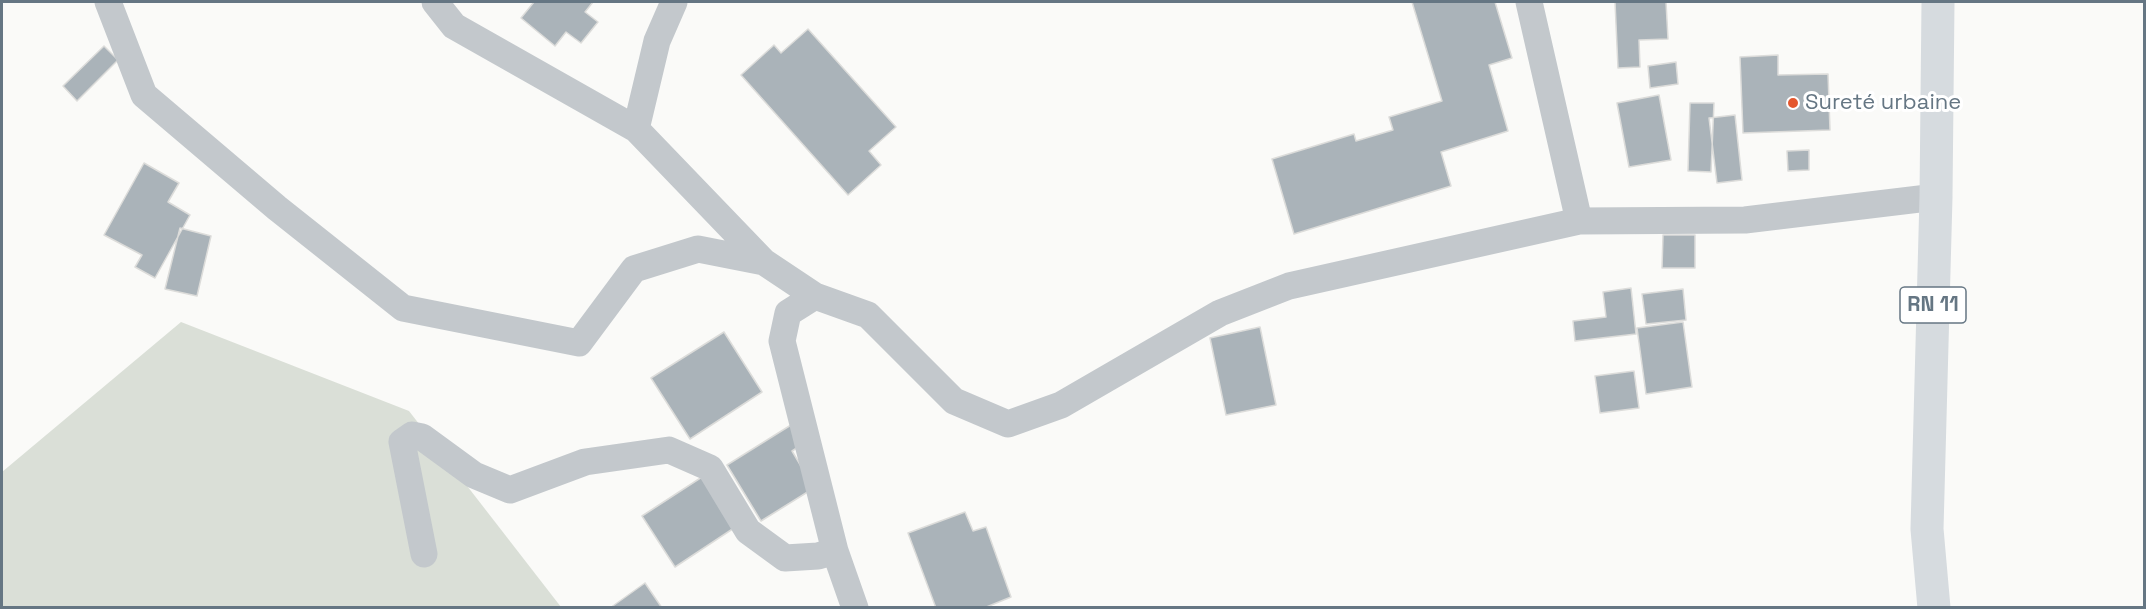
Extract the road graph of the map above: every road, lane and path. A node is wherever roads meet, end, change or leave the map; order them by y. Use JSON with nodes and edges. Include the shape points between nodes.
{"nodes":[{"id":1,"x":108,"y":2,"type":"edge"},
{"id":2,"x":435,"y":2,"type":"edge"},
{"id":3,"x":465,"y":2,"type":"edge"},
{"id":4,"x":674,"y":2,"type":"edge"},
{"id":5,"x":1529,"y":2,"type":"edge"},
{"id":6,"x":1938,"y":2,"type":"edge"},
{"id":7,"x":454,"y":26,"type":"junction"},
{"id":8,"x":636,"y":129,"type":"junction"},
{"id":9,"x":1936,"y":197,"type":"junction"},
{"id":10,"x":1579,"y":221,"type":"junction"},
{"id":11,"x":764,"y":262,"type":"junction"},
{"id":12,"x":815,"y":296,"type":"junction"},
{"id":13,"x":835,"y":551,"type":"junction"},
{"id":14,"x":424,"y":554,"type":"dead end"},
{"id":15,"x":855,"y":608,"type":"edge"},
{"id":16,"x":1934,"y":608,"type":"edge"}],
"edges":[{"from":1,"to":11,"type":"street","via":[[144,95],[403,308],[579,343],[634,269],[698,249]]},
{"from":2,"to":7,"type":"street"},
{"from":3,"to":7,"type":"street"},
{"from":4,"to":8,"type":"street","via":[[657,41]]},
{"from":5,"to":10,"type":"street"},
{"from":6,"to":9,"type":"main road","number":"RN 11"},
{"from":7,"to":8,"type":"street"},
{"from":8,"to":11,"type":"street"},
{"from":9,"to":10,"type":"street","via":[[1745,220]]},
{"from":9,"to":16,"type":"main road","number":"RN 11","via":[[1928,529]]},
{"from":10,"to":12,"type":"street","via":[[1289,286],[1220,313],[1060,405],[1008,424],[954,401],[868,315]]},
{"from":11,"to":12,"type":"street"},
{"from":12,"to":13,"type":"street","via":[[788,313],[782,341]]},
{"from":13,"to":14,"type":"street","via":[[785,558],[748,531],[710,468],[669,450],[585,462],[510,490],[474,475],[422,437],[412,435],[402,442]]},
{"from":13,"to":15,"type":"street"}]}
